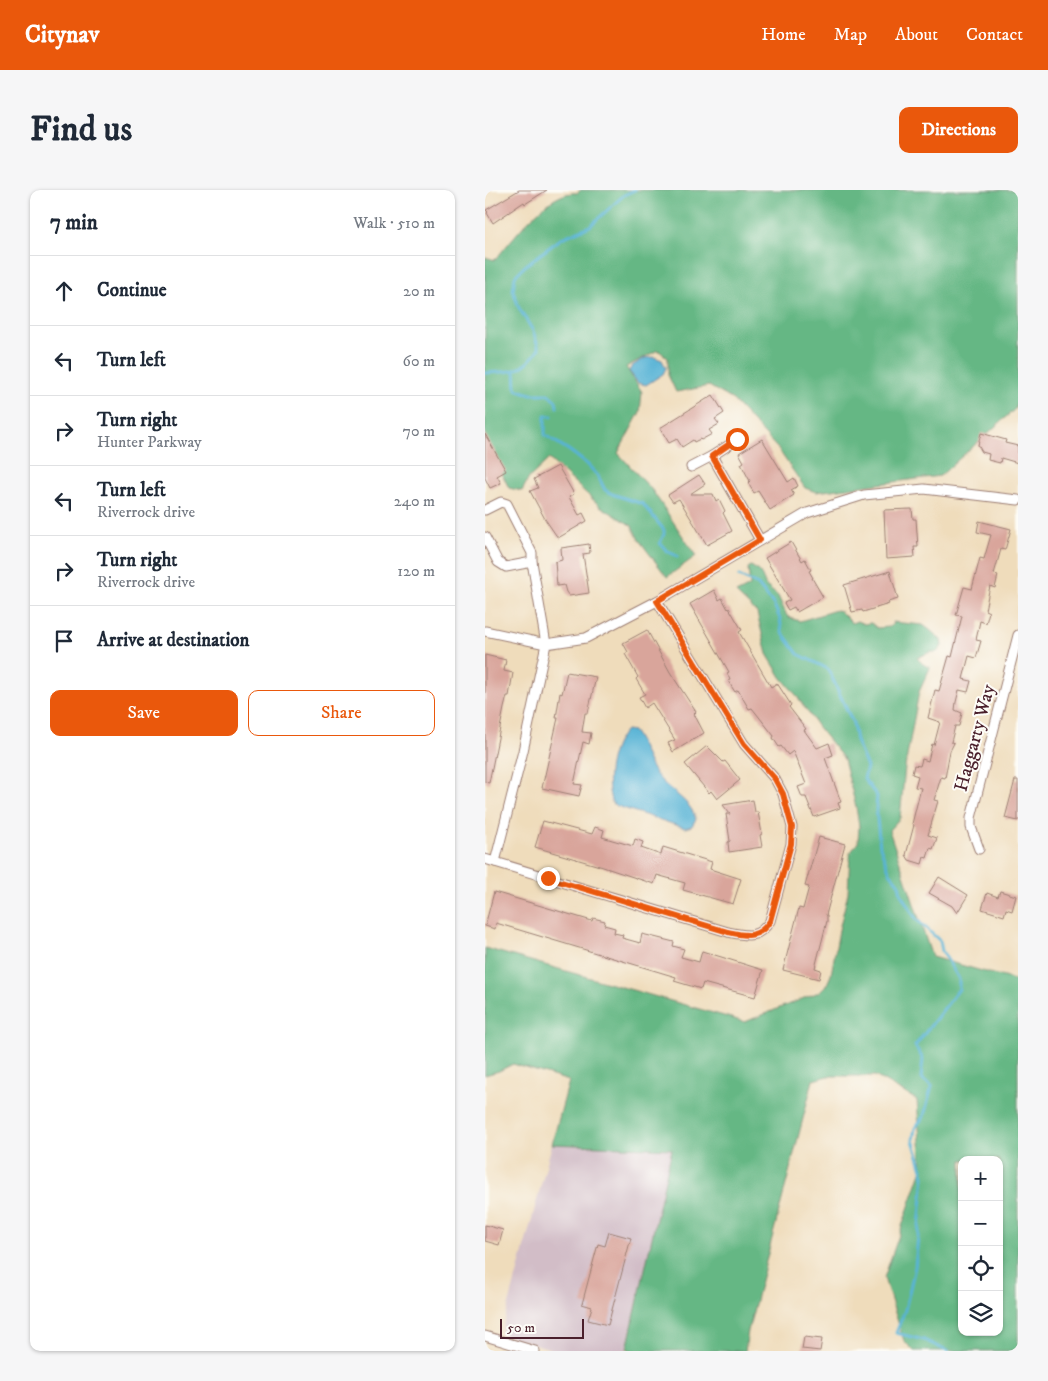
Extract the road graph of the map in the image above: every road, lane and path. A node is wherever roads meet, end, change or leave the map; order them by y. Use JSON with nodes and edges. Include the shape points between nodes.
{"nodes":[{"id":1,"x":737,"y":439,"type":"dead end"},
{"id":2,"x":712,"y":456,"type":"junction"},
{"id":3,"x":691,"y":467,"type":"dead end"},
{"id":4,"x":1018,"y":500,"type":"edge"},
{"id":5,"x":485,"y":510,"type":"edge"},
{"id":6,"x":485,"y":537,"type":"edge"},
{"id":7,"x":760,"y":540,"type":"junction"},
{"id":8,"x":532,"y":562,"type":"junction"},
{"id":9,"x":657,"y":601,"type":"junction"},
{"id":10,"x":485,"y":631,"type":"edge"},
{"id":11,"x":1018,"y":635,"type":"edge"},
{"id":12,"x":546,"y":644,"type":"junction"},
{"id":13,"x":979,"y":849,"type":"dead end"},
{"id":14,"x":485,"y":859,"type":"edge"},
{"id":15,"x":495,"y":862,"type":"junction"},
{"id":16,"x":485,"y":1336,"type":"edge"},
{"id":17,"x":535,"y":1351,"type":"edge"}],
"edges":[{"from":1,"to":2,"type":"street"},
{"from":2,"to":3,"type":"street"},
{"from":2,"to":7,"type":"street"},
{"from":4,"to":7,"type":"street","via":[[924,489],[864,495],[807,513]]},
{"from":5,"to":8,"type":"street","via":[[501,502],[507,504],[532,553]]},
{"from":6,"to":8,"type":"street","via":[[498,562],[506,567]]},
{"from":7,"to":9,"type":"street"},
{"from":8,"to":12,"type":"street"},
{"from":9,"to":12,"type":"street","via":[[586,638]]},
{"from":9,"to":15,"type":"street","via":[[744,744],[775,779],[783,794],[792,827],[791,844],[770,921],[757,934],[728,932]]},
{"from":10,"to":12,"type":"street"},
{"from":11,"to":13,"type":"street","name":"Haggarty Way","via":[[971,818]]},
{"from":12,"to":15,"type":"street"},
{"from":14,"to":15,"type":"street"},
{"from":16,"to":17,"type":"street"}]}
